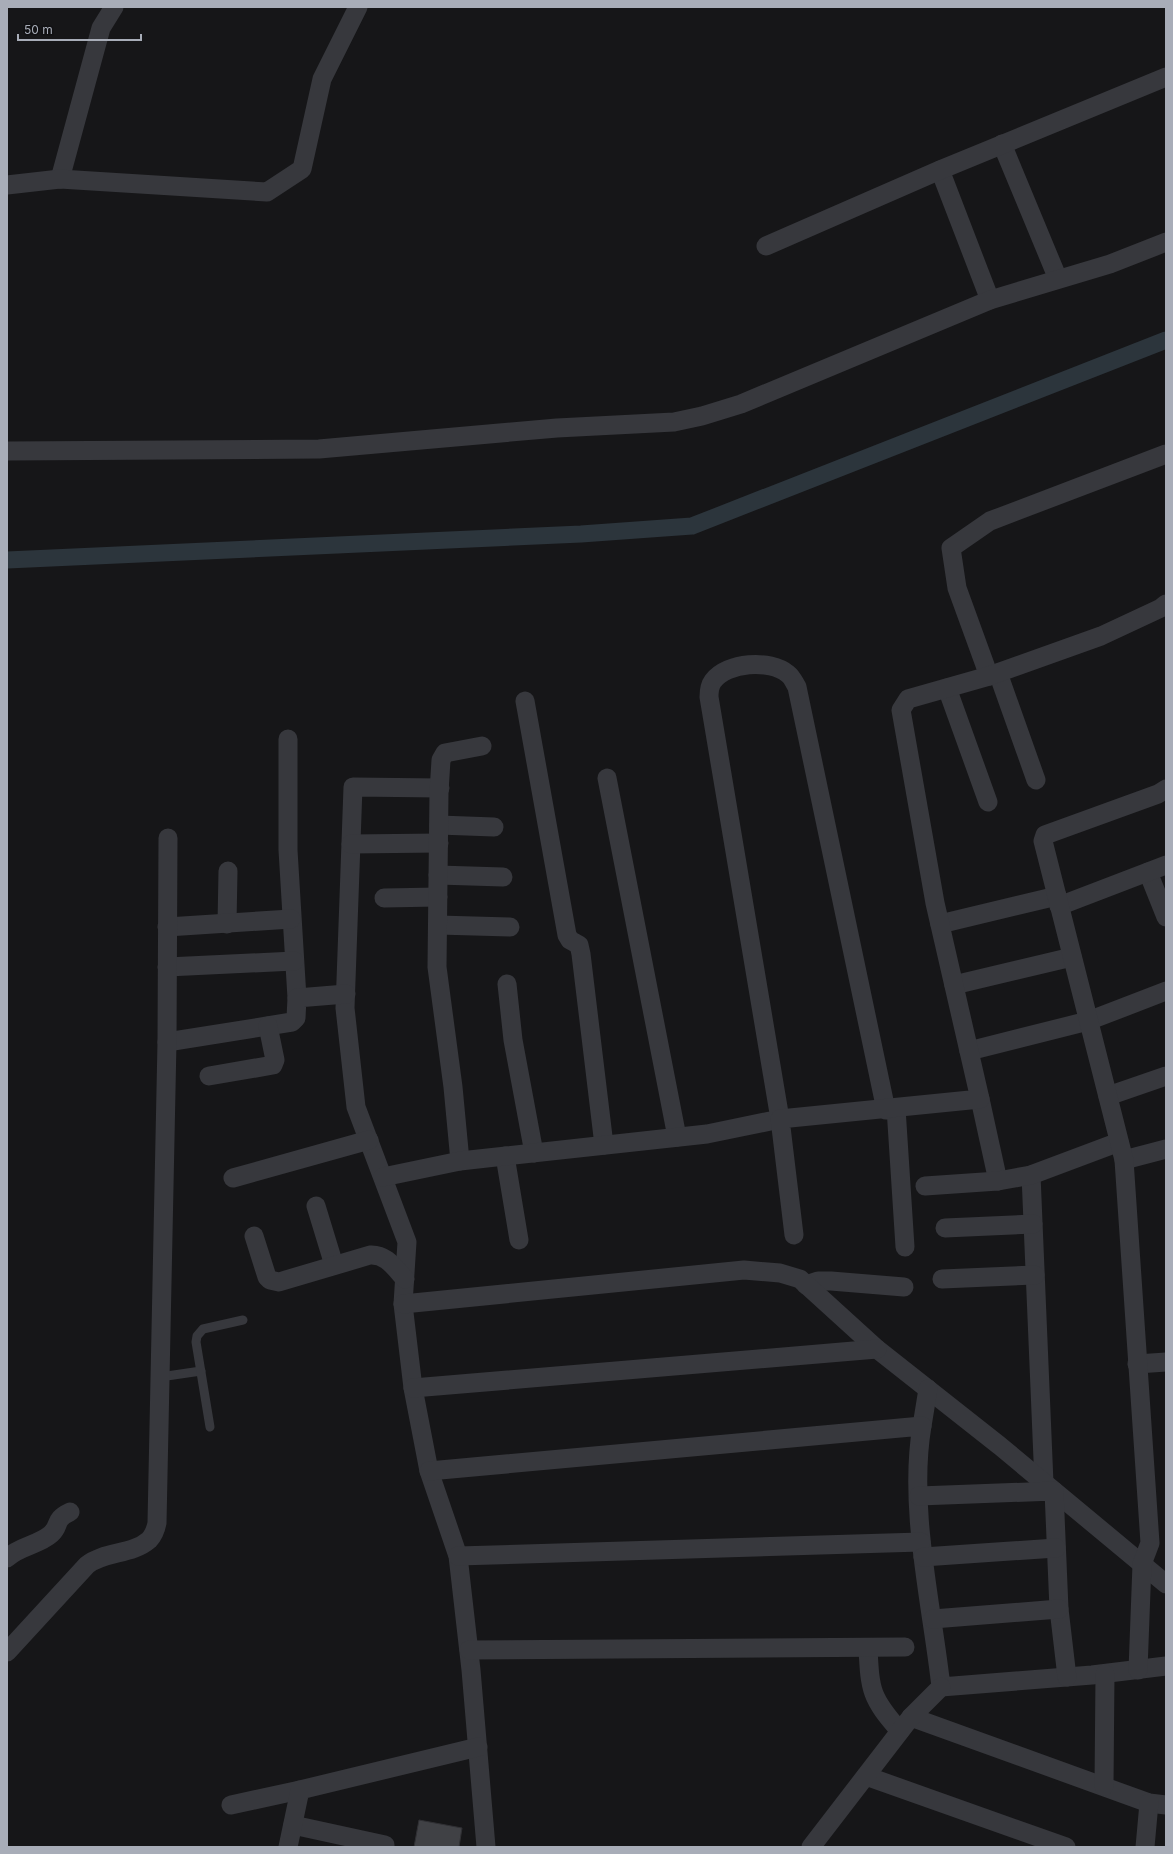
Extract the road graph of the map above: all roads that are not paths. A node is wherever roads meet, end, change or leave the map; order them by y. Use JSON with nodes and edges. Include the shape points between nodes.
{"nodes":[{"id":1,"x":114,"y":7,"type":"edge"},
{"id":2,"x":358,"y":7,"type":"edge"},
{"id":3,"x":1166,"y":77,"type":"edge"},
{"id":4,"x":1002,"y":144,"type":"junction"},
{"id":5,"x":940,"y":170,"type":"junction"},
{"id":6,"x":60,"y":179,"type":"junction"},
{"id":7,"x":7,"y":185,"type":"edge"},
{"id":8,"x":1166,"y":242,"type":"edge"},
{"id":9,"x":766,"y":246,"type":"dead end"},
{"id":10,"x":1058,"y":279,"type":"junction"},
{"id":11,"x":990,"y":300,"type":"junction"},
{"id":12,"x":7,"y":451,"type":"edge"},
{"id":13,"x":1166,"y":454,"type":"edge"},
{"id":14,"x":1166,"y":604,"type":"edge"},
{"id":15,"x":994,"y":674,"type":"junction"},
{"id":16,"x":947,"y":688,"type":"junction"},
{"id":17,"x":525,"y":701,"type":"dead end"},
{"id":18,"x":288,"y":739,"type":"dead end"},
{"id":19,"x":482,"y":746,"type":"dead end"},
{"id":20,"x":608,"y":778,"type":"dead end"},
{"id":21,"x":1036,"y":780,"type":"dead end"},
{"id":22,"x":440,"y":788,"type":"junction"},
{"id":23,"x":1166,"y":789,"type":"edge"},
{"id":24,"x":988,"y":802,"type":"dead end"},
{"id":25,"x":494,"y":827,"type":"dead end"},
{"id":26,"x":439,"y":834,"type":"junction"},
{"id":27,"x":168,"y":838,"type":"dead end"},
{"id":28,"x":351,"y":844,"type":"junction"},
{"id":29,"x":1166,"y":866,"type":"edge"},
{"id":30,"x":228,"y":871,"type":"dead end"},
{"id":31,"x":1148,"y":872,"type":"junction"},
{"id":32,"x":438,"y":875,"type":"junction"},
{"id":33,"x":503,"y":877,"type":"dead end"},
{"id":34,"x":438,"y":897,"type":"junction"},
{"id":35,"x":384,"y":898,"type":"dead end"},
{"id":36,"x":1058,"y":901,"type":"junction"},
{"id":37,"x":1166,"y":917,"type":"edge"},
{"id":38,"x":291,"y":919,"type":"junction"},
{"id":39,"x":227,"y":924,"type":"junction"},
{"id":40,"x":940,"y":924,"type":"junction"},
{"id":41,"x":438,"y":925,"type":"junction"},
{"id":42,"x":167,"y":926,"type":"junction"},
{"id":43,"x":510,"y":927,"type":"dead end"},
{"id":44,"x":1072,"y":956,"type":"junction"},
{"id":45,"x":294,"y":961,"type":"junction"},
{"id":46,"x":167,"y":967,"type":"junction"},
{"id":47,"x":507,"y":984,"type":"dead end"},
{"id":48,"x":954,"y":985,"type":"junction"},
{"id":49,"x":1166,"y":992,"type":"edge"},
{"id":50,"x":346,"y":994,"type":"junction"},
{"id":51,"x":297,"y":998,"type":"junction"},
{"id":52,"x":1088,"y":1022,"type":"junction"},
{"id":53,"x":268,"y":1026,"type":"junction"},
{"id":54,"x":167,"y":1042,"type":"junction"},
{"id":55,"x":969,"y":1051,"type":"junction"},
{"id":56,"x":209,"y":1076,"type":"dead end"},
{"id":57,"x":1166,"y":1076,"type":"edge"},
{"id":58,"x":1108,"y":1096,"type":"junction"},
{"id":59,"x":980,"y":1099,"type":"junction"},
{"id":60,"x":891,"y":1109,"type":"junction"},
{"id":61,"x":780,"y":1119,"type":"junction"},
{"id":62,"x":677,"y":1137,"type":"junction"},
{"id":63,"x":369,"y":1140,"type":"junction"},
{"id":64,"x":1119,"y":1142,"type":"junction"},
{"id":65,"x":604,"y":1145,"type":"junction"},
{"id":66,"x":1166,"y":1149,"type":"edge"},
{"id":67,"x":534,"y":1153,"type":"junction"},
{"id":68,"x":505,"y":1156,"type":"junction"},
{"id":69,"x":1124,"y":1160,"type":"junction"},
{"id":70,"x":460,"y":1161,"type":"junction"},
{"id":71,"x":1031,"y":1175,"type":"junction"},
{"id":72,"x":383,"y":1177,"type":"junction"},
{"id":73,"x":233,"y":1178,"type":"dead end"},
{"id":74,"x":998,"y":1181,"type":"junction"},
{"id":75,"x":925,"y":1186,"type":"dead end"},
{"id":76,"x":316,"y":1206,"type":"dead end"},
{"id":77,"x":1033,"y":1224,"type":"junction"},
{"id":78,"x":945,"y":1228,"type":"dead end"},
{"id":79,"x":794,"y":1235,"type":"dead end"},
{"id":80,"x":254,"y":1236,"type":"dead end"},
{"id":81,"x":519,"y":1240,"type":"dead end"},
{"id":82,"x":905,"y":1247,"type":"dead end"},
{"id":83,"x":334,"y":1265,"type":"junction"},
{"id":84,"x":1035,"y":1275,"type":"junction"},
{"id":85,"x":405,"y":1279,"type":"junction"},
{"id":86,"x":942,"y":1279,"type":"dead end"},
{"id":87,"x":806,"y":1285,"type":"junction"},
{"id":88,"x":904,"y":1287,"type":"dead end"},
{"id":89,"x":403,"y":1304,"type":"junction"},
{"id":90,"x":243,"y":1320,"type":"dead end"},
{"id":91,"x":877,"y":1349,"type":"junction"},
{"id":92,"x":1166,"y":1362,"type":"edge"},
{"id":93,"x":1137,"y":1364,"type":"junction"},
{"id":94,"x":201,"y":1371,"type":"junction"},
{"id":95,"x":160,"y":1377,"type":"junction"},
{"id":96,"x":413,"y":1388,"type":"junction"},
{"id":97,"x":928,"y":1389,"type":"junction"},
{"id":98,"x":922,"y":1426,"type":"junction"},
{"id":99,"x":210,"y":1427,"type":"dead end"},
{"id":100,"x":429,"y":1470,"type":"junction"},
{"id":101,"x":1049,"y":1487,"type":"junction"},
{"id":102,"x":919,"y":1496,"type":"junction"},
{"id":103,"x":70,"y":1512,"type":"dead end"},
{"id":104,"x":1056,"y":1548,"type":"junction"},
{"id":105,"x":922,"y":1549,"type":"junction"},
{"id":106,"x":8,"y":1553,"type":"edge"},
{"id":107,"x":458,"y":1556,"type":"junction"},
{"id":108,"x":1142,"y":1564,"type":"junction"},
{"id":109,"x":1166,"y":1584,"type":"edge"},
{"id":110,"x":1059,"y":1609,"type":"junction"},
{"id":111,"x":933,"y":1619,"type":"junction"},
{"id":112,"x":905,"y":1647,"type":"dead end"},
{"id":113,"x":868,"y":1648,"type":"junction"},
{"id":114,"x":468,"y":1650,"type":"junction"},
{"id":115,"x":7,"y":1652,"type":"edge"},
{"id":116,"x":1166,"y":1666,"type":"edge"},
{"id":117,"x":1138,"y":1670,"type":"junction"},
{"id":118,"x":1105,"y":1674,"type":"junction"},
{"id":119,"x":1067,"y":1677,"type":"junction"},
{"id":120,"x":941,"y":1687,"type":"junction"},
{"id":121,"x":905,"y":1724,"type":"junction"},
{"id":122,"x":478,"y":1747,"type":"junction"},
{"id":123,"x":866,"y":1776,"type":"junction"},
{"id":124,"x":1104,"y":1786,"type":"junction"},
{"id":125,"x":300,"y":1790,"type":"junction"},
{"id":126,"x":1157,"y":1804,"type":"edge"},
{"id":127,"x":231,"y":1805,"type":"dead end"},
{"id":128,"x":293,"y":1825,"type":"junction"},
{"id":129,"x":385,"y":1845,"type":"dead end"},
{"id":130,"x":1057,"y":1845,"type":"edge"},
{"id":131,"x":288,"y":1847,"type":"edge"},
{"id":132,"x":486,"y":1847,"type":"edge"},
{"id":133,"x":811,"y":1847,"type":"edge"},
{"id":134,"x":1145,"y":1847,"type":"edge"}],
"edges":[{"from":1,"to":6,"type":"street","via":[[102,28]]},
{"from":2,"to":6,"type":"street","via":[[322,79],[302,169],[267,192]]},
{"from":3,"to":4,"type":"street"},
{"from":4,"to":5,"type":"street"},
{"from":4,"to":10,"type":"street"},
{"from":5,"to":9,"type":"street"},
{"from":5,"to":11,"type":"street"},
{"from":6,"to":7,"type":"street"},
{"from":8,"to":10,"type":"street","via":[[1110,264]]},
{"from":10,"to":11,"type":"street"},
{"from":11,"to":12,"type":"street","via":[[741,404],[674,422],[557,428],[319,449]]},
{"from":13,"to":15,"type":"street","via":[[990,520],[951,548],[957,588]]},
{"from":14,"to":15,"type":"street","via":[[1101,636]]},
{"from":15,"to":16,"type":"street"},
{"from":15,"to":21,"type":"street"},
{"from":16,"to":24,"type":"street"},
{"from":16,"to":40,"type":"street","via":[[908,699],[901,710]]},
{"from":17,"to":65,"type":"street","via":[[567,935],[570,940],[579,944],[581,954]]},
{"from":18,"to":38,"type":"street"},
{"from":19,"to":22,"type":"street","via":[[445,753]]},
{"from":20,"to":62,"type":"street"},
{"from":22,"to":26,"type":"street"},
{"from":22,"to":28,"type":"street","via":[[353,787]]},
{"from":23,"to":36,"type":"street","via":[[1045,835],[1043,841]]},
{"from":25,"to":26,"type":"street"},
{"from":26,"to":28,"type":"street"},
{"from":26,"to":32,"type":"street"},
{"from":27,"to":42,"type":"street"},
{"from":28,"to":50,"type":"street"},
{"from":29,"to":31,"type":"street"},
{"from":30,"to":39,"type":"street"},
{"from":31,"to":36,"type":"street"},
{"from":31,"to":37,"type":"street"},
{"from":32,"to":33,"type":"street"},
{"from":32,"to":34,"type":"street"},
{"from":34,"to":35,"type":"street"},
{"from":34,"to":41,"type":"street"},
{"from":36,"to":40,"type":"street"},
{"from":36,"to":44,"type":"street"},
{"from":38,"to":39,"type":"street"},
{"from":38,"to":45,"type":"street"},
{"from":39,"to":42,"type":"street"},
{"from":40,"to":48,"type":"street"},
{"from":41,"to":43,"type":"street"},
{"from":41,"to":70,"type":"street","via":[[438,980]]},
{"from":42,"to":46,"type":"street"},
{"from":44,"to":48,"type":"street"},
{"from":44,"to":52,"type":"street"},
{"from":45,"to":46,"type":"street"},
{"from":45,"to":51,"type":"street"},
{"from":46,"to":54,"type":"street"},
{"from":47,"to":67,"type":"street"},
{"from":48,"to":55,"type":"street"},
{"from":49,"to":52,"type":"street"},
{"from":50,"to":51,"type":"street"},
{"from":50,"to":63,"type":"street","via":[[345,1008],[356,1107]]},
{"from":51,"to":53,"type":"street","via":[[296,1018],[292,1022]]},
{"from":52,"to":55,"type":"street"},
{"from":52,"to":58,"type":"street"},
{"from":53,"to":54,"type":"street"},
{"from":53,"to":56,"type":"street","via":[[275,1060],[273,1065]]},
{"from":54,"to":95,"type":"street"},
{"from":55,"to":59,"type":"street"},
{"from":57,"to":58,"type":"street"},
{"from":58,"to":64,"type":"street"},
{"from":59,"to":60,"type":"street"},
{"from":59,"to":74,"type":"street"},
{"from":60,"to":61,"type":"street"},
{"from":60,"to":61,"type":"street","via":[[797,687],[793,679],[782,670],[750,664],[722,674],[712,682],[709,696]]},
{"from":60,"to":82,"type":"street"},
{"from":61,"to":62,"type":"street","via":[[707,1134]]},
{"from":61,"to":79,"type":"street"},
{"from":62,"to":65,"type":"street"},
{"from":63,"to":72,"type":"street"},
{"from":63,"to":73,"type":"street"},
{"from":64,"to":69,"type":"street"},
{"from":64,"to":71,"type":"street"},
{"from":65,"to":67,"type":"street"},
{"from":66,"to":69,"type":"street"},
{"from":67,"to":68,"type":"street"},
{"from":68,"to":70,"type":"street"},
{"from":68,"to":81,"type":"street"},
{"from":69,"to":93,"type":"street"},
{"from":70,"to":72,"type":"street"},
{"from":71,"to":74,"type":"street"},
{"from":71,"to":77,"type":"street"},
{"from":72,"to":85,"type":"street","via":[[407,1242]]},
{"from":74,"to":75,"type":"street"},
{"from":76,"to":83,"type":"street"},
{"from":77,"to":78,"type":"street"},
{"from":77,"to":84,"type":"street"},
{"from":80,"to":83,"type":"street","via":[[268,1277],[275,1282]]},
{"from":83,"to":85,"type":"street","via":[[378,1255],[390,1262]]},
{"from":84,"to":86,"type":"street"},
{"from":84,"to":101,"type":"street"},
{"from":85,"to":89,"type":"street"},
{"from":87,"to":88,"type":"street","via":[[830,1281]]},
{"from":87,"to":89,"type":"street","via":[[800,1279],[780,1273],[744,1270]]},
{"from":87,"to":91,"type":"street"},
{"from":89,"to":96,"type":"street"},
{"from":90,"to":94,"type":"lane","via":[[200,1332],[196,1342]]},
{"from":91,"to":96,"type":"street"},
{"from":91,"to":97,"type":"street"},
{"from":92,"to":93,"type":"street"},
{"from":93,"to":108,"type":"street","via":[[1150,1543]]},
{"from":94,"to":95,"type":"lane"},
{"from":94,"to":99,"type":"lane"},
{"from":95,"to":115,"type":"street","via":[[157,1523],[150,1540],[136,1548],[94,1560]]},
{"from":96,"to":100,"type":"street"},
{"from":97,"to":98,"type":"street"},
{"from":97,"to":101,"type":"street"},
{"from":98,"to":100,"type":"street"},
{"from":98,"to":102,"type":"street","via":[[919,1443]]},
{"from":100,"to":107,"type":"street"},
{"from":101,"to":102,"type":"street"},
{"from":101,"to":104,"type":"street"},
{"from":101,"to":108,"type":"street"},
{"from":102,"to":105,"type":"street"},
{"from":103,"to":106,"type":"street","via":[[60,1518],[52,1534]]},
{"from":104,"to":105,"type":"street"},
{"from":104,"to":110,"type":"street"},
{"from":105,"to":107,"type":"street"},
{"from":105,"to":111,"type":"street"},
{"from":107,"to":114,"type":"street"},
{"from":108,"to":109,"type":"street"},
{"from":108,"to":117,"type":"street"},
{"from":110,"to":111,"type":"street"},
{"from":110,"to":119,"type":"street"},
{"from":111,"to":120,"type":"street"},
{"from":112,"to":113,"type":"street"},
{"from":113,"to":114,"type":"street"},
{"from":113,"to":121,"type":"street","via":[[869,1682],[872,1692],[882,1711]]},
{"from":114,"to":122,"type":"street"},
{"from":116,"to":117,"type":"street"},
{"from":117,"to":118,"type":"street"},
{"from":118,"to":119,"type":"street"},
{"from":118,"to":124,"type":"street"},
{"from":119,"to":120,"type":"street"},
{"from":120,"to":121,"type":"street"},
{"from":121,"to":123,"type":"street"},
{"from":121,"to":124,"type":"street"},
{"from":122,"to":125,"type":"street"},
{"from":122,"to":132,"type":"street"},
{"from":123,"to":130,"type":"street"},
{"from":123,"to":133,"type":"street"},
{"from":124,"to":126,"type":"street"},
{"from":125,"to":127,"type":"street"},
{"from":125,"to":128,"type":"street"},
{"from":126,"to":134,"type":"street"},
{"from":128,"to":129,"type":"street"},
{"from":128,"to":131,"type":"street"}]}
